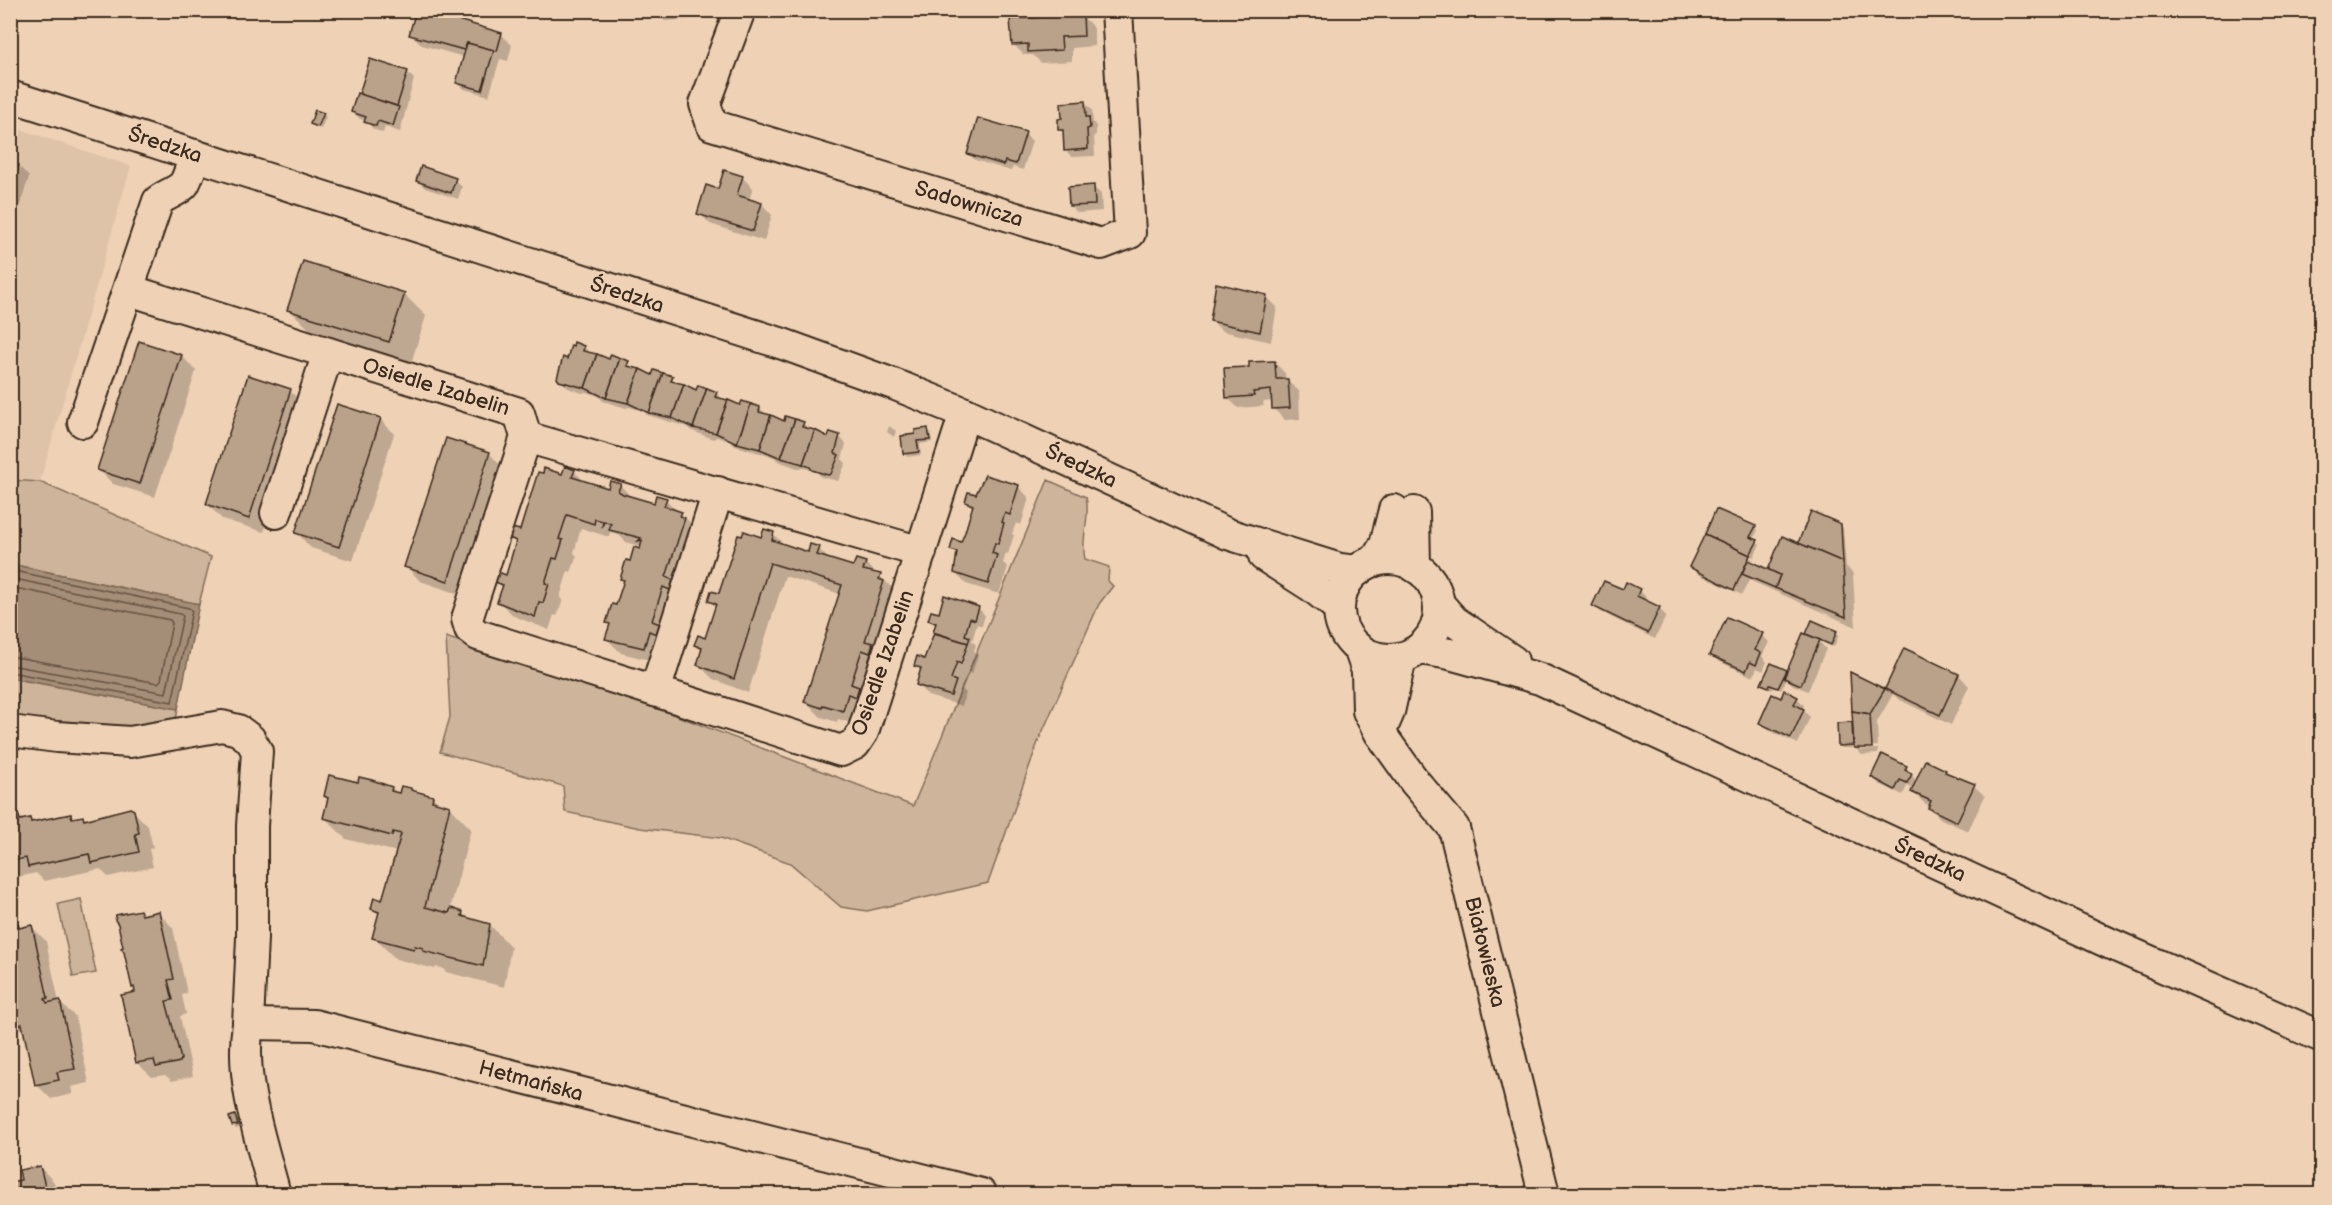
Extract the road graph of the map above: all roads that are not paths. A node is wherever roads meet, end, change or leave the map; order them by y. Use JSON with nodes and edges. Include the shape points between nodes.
{"nodes":[{"id":1,"x":740,"y":10,"type":"edge"},
{"id":2,"x":1117,"y":10,"type":"edge"},
{"id":3,"x":10,"y":96,"type":"edge"},
{"id":4,"x":195,"y":155,"type":"junction"},
{"id":5,"x":129,"y":290,"type":"junction"},
{"id":6,"x":328,"y":353,"type":"junction"},
{"id":7,"x":965,"y":413,"type":"junction"},
{"id":8,"x":82,"y":422,"type":"dead end"},
{"id":9,"x":526,"y":437,"type":"junction"},
{"id":10,"x":718,"y":492,"type":"junction"},
{"id":11,"x":276,"y":513,"type":"dead end"},
{"id":12,"x":1228,"y":534,"type":"junction"},
{"id":13,"x":921,"y":552,"type":"junction"},
{"id":14,"x":1366,"y":566,"type":"junction"},
{"id":15,"x":1415,"y":567,"type":"junction"},
{"id":16,"x":1439,"y":604,"type":"junction"},
{"id":17,"x":1339,"y":608,"type":"junction"},
{"id":18,"x":1360,"y":651,"type":"junction"},
{"id":19,"x":1410,"y":654,"type":"junction"},
{"id":20,"x":1540,"y":679,"type":"junction"},
{"id":21,"x":655,"y":690,"type":"junction"},
{"id":22,"x":10,"y":731,"type":"edge"},
{"id":23,"x":1380,"y":733,"type":"junction"},
{"id":24,"x":248,"y":1024,"type":"junction"},
{"id":25,"x":2322,"y":1037,"type":"edge"},
{"id":26,"x":275,"y":1194,"type":"edge"},
{"id":27,"x":981,"y":1194,"type":"edge"},
{"id":28,"x":1544,"y":1194,"type":"edge"}],
"edges":[{"from":1,"to":2,"type":"street","name":"Sadownicza","via":[[705,104],[712,124],[1101,244],[1130,233]]},
{"from":3,"to":4,"type":"street","name":"Średzka"},
{"from":4,"to":5,"type":"street","via":[[184,184],[158,201]]},
{"from":4,"to":7,"type":"street","name":"Średzka","via":[[783,344]]},
{"from":5,"to":6,"type":"street","name":"Osiedle Izabelin"},
{"from":5,"to":8,"type":"street"},
{"from":6,"to":9,"type":"street","name":"Osiedle Izabelin","via":[[519,413]]},
{"from":6,"to":11,"type":"street"},
{"from":7,"to":12,"type":"street","name":"Średzka"},
{"from":7,"to":13,"type":"street","name":"Osiedle Izabelin"},
{"from":9,"to":10,"type":"street","name":"Osiedle Izabelin"},
{"from":9,"to":21,"type":"street","name":"Osiedle Izabelin","via":[[467,619],[470,629],[478,635]]},
{"from":10,"to":13,"type":"street","name":"Osiedle Izabelin"},
{"from":10,"to":21,"type":"street"},
{"from":12,"to":14,"type":"street","name":"Średzka","via":[[1340,569]]},
{"from":12,"to":17,"type":"street","name":"Średzka"},
{"from":13,"to":21,"type":"street","name":"Osiedle Izabelin","via":[[863,732],[855,744],[841,751]]},
{"from":14,"to":15,"type":"street","via":[[1397,560]]},
{"from":14,"to":15,"type":"street","via":[[1404,511]]},
{"from":14,"to":17,"type":"street","via":[[1344,588]]},
{"from":15,"to":16,"type":"street","via":[[1430,580]]},
{"from":16,"to":19,"type":"street","via":[[1436,629],[1429,640]]},
{"from":16,"to":20,"type":"street","name":"Średzka","via":[[1475,637]]},
{"from":17,"to":18,"type":"street","via":[[1344,632]]},
{"from":18,"to":19,"type":"street","via":[[1380,659]]},
{"from":18,"to":23,"type":"street","name":"Białowieska","via":[[1367,671],[1368,711]]},
{"from":19,"to":20,"type":"street","name":"Średzka","via":[[1450,654]]},
{"from":19,"to":23,"type":"street"},
{"from":20,"to":25,"type":"street","name":"Średzka"},
{"from":22,"to":24,"type":"street","via":[[130,742],[222,726],[238,730],[250,739],[257,752]]},
{"from":23,"to":28,"type":"street","name":"Białowieska","via":[[1454,828]]},
{"from":24,"to":26,"type":"street","via":[[244,1045],[250,1092]]},
{"from":24,"to":27,"type":"street","name":"Hetmańska","via":[[314,1025]]}]}
